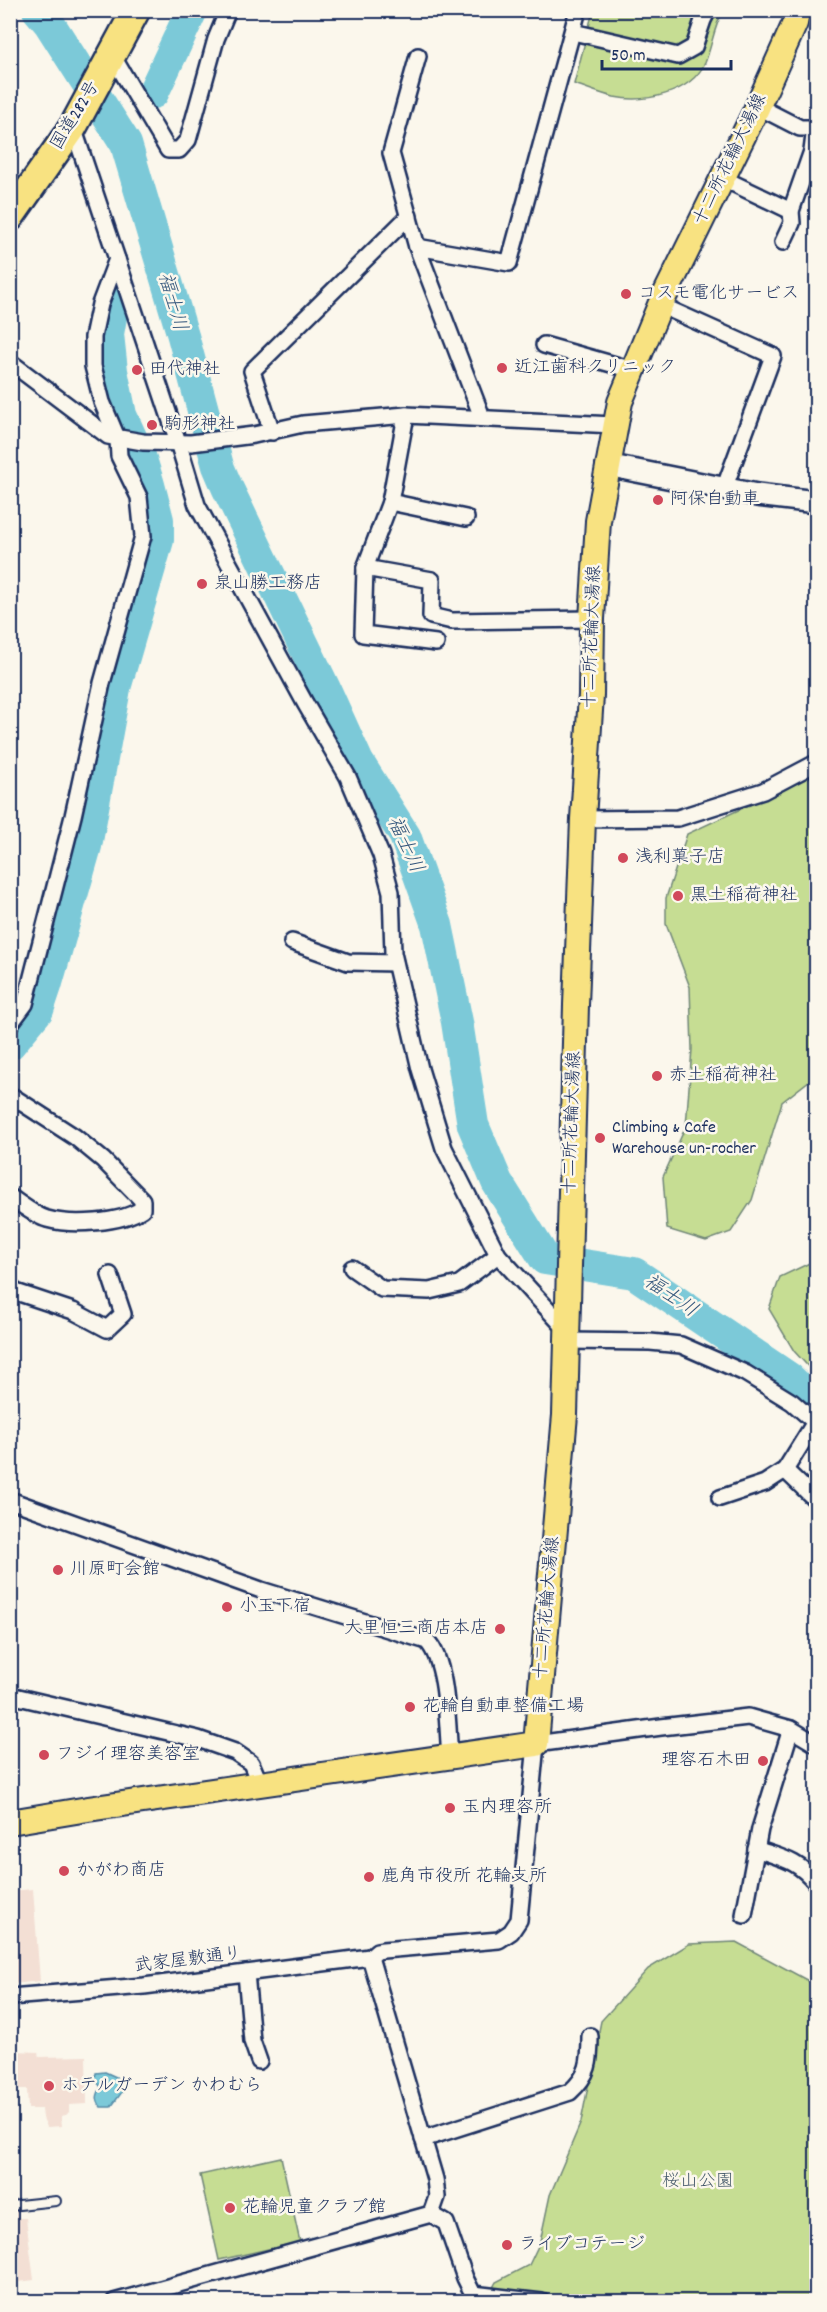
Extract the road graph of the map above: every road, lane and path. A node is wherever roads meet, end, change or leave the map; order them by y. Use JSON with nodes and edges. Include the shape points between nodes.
{"nodes":[{"id":1,"x":136,"y":10,"type":"edge"},
{"id":2,"x":228,"y":10,"type":"edge"},
{"id":3,"x":578,"y":10,"type":"edge"},
{"id":4,"x":708,"y":10,"type":"edge"},
{"id":5,"x":798,"y":10,"type":"edge"},
{"id":6,"x":573,"y":32,"type":"junction"},
{"id":7,"x":418,"y":56,"type":"dead end"},
{"id":8,"x":111,"y":57,"type":"junction"},
{"id":9,"x":757,"y":106,"type":"junction"},
{"id":10,"x":72,"y":127,"type":"junction"},
{"id":11,"x":816,"y":128,"type":"edge"},
{"id":12,"x":722,"y":178,"type":"junction"},
{"id":13,"x":790,"y":211,"type":"junction"},
{"id":14,"x":409,"y":216,"type":"junction"},
{"id":15,"x":10,"y":217,"type":"edge"},
{"id":16,"x":783,"y":243,"type":"dead end"},
{"id":17,"x":417,"y":246,"type":"junction"},
{"id":18,"x":117,"y":259,"type":"junction"},
{"id":19,"x":660,"y":305,"type":"junction"},
{"id":20,"x":544,"y":345,"type":"dead end"},
{"id":21,"x":10,"y":362,"type":"edge"},
{"id":22,"x":633,"y":370,"type":"junction"},
{"id":23,"x":406,"y":415,"type":"junction"},
{"id":24,"x":482,"y":417,"type":"junction"},
{"id":25,"x":614,"y":425,"type":"junction"},
{"id":26,"x":272,"y":432,"type":"junction"},
{"id":27,"x":122,"y":440,"type":"junction"},
{"id":28,"x":184,"y":443,"type":"junction"},
{"id":29,"x":607,"y":465,"type":"junction"},
{"id":30,"x":724,"y":489,"type":"junction"},
{"id":31,"x":390,"y":502,"type":"junction"},
{"id":32,"x":816,"y":502,"type":"edge"},
{"id":33,"x":466,"y":518,"type":"dead end"},
{"id":34,"x":365,"y":568,"type":"junction"},
{"id":35,"x":592,"y":619,"type":"junction"},
{"id":36,"x":436,"y":643,"type":"dead end"},
{"id":37,"x":816,"y":763,"type":"edge"},
{"id":38,"x":583,"y":819,"type":"junction"},
{"id":39,"x":292,"y":942,"type":"dead end"},
{"id":40,"x":395,"y":963,"type":"junction"},
{"id":41,"x":10,"y":1024,"type":"edge"},
{"id":42,"x":10,"y":1095,"type":"edge"},
{"id":43,"x":10,"y":1197,"type":"edge"},
{"id":44,"x":498,"y":1255,"type":"junction"},
{"id":45,"x":352,"y":1268,"type":"dead end"},
{"id":46,"x":110,"y":1275,"type":"dead end"},
{"id":47,"x":10,"y":1287,"type":"edge"},
{"id":48,"x":567,"y":1336,"type":"junction"},
{"id":49,"x":816,"y":1423,"type":"edge"},
{"id":50,"x":785,"y":1470,"type":"junction"},
{"id":51,"x":720,"y":1498,"type":"dead end"},
{"id":52,"x":10,"y":1500,"type":"edge"},
{"id":53,"x":816,"y":1500,"type":"edge"},
{"id":54,"x":10,"y":1695,"type":"edge"},
{"id":55,"x":791,"y":1729,"type":"junction"},
{"id":56,"x":536,"y":1744,"type":"junction"},
{"id":57,"x":816,"y":1744,"type":"edge"},
{"id":58,"x":450,"y":1756,"type":"junction"},
{"id":59,"x":260,"y":1784,"type":"junction"},
{"id":60,"x":10,"y":1822,"type":"edge"},
{"id":61,"x":756,"y":1849,"type":"junction"},
{"id":62,"x":816,"y":1883,"type":"edge"},
{"id":63,"x":744,"y":1915,"type":"dead end"},
{"id":64,"x":370,"y":1957,"type":"junction"},
{"id":65,"x":246,"y":1973,"type":"junction"},
{"id":66,"x":10,"y":1997,"type":"edge"},
{"id":67,"x":590,"y":2036,"type":"dead end"},
{"id":68,"x":260,"y":2061,"type":"dead end"},
{"id":69,"x":423,"y":2139,"type":"junction"},
{"id":70,"x":56,"y":2201,"type":"dead end"},
{"id":71,"x":10,"y":2206,"type":"edge"},
{"id":72,"x":430,"y":2214,"type":"junction"},
{"id":73,"x":114,"y":2301,"type":"edge"},
{"id":74,"x":542,"y":2301,"type":"edge"}],
"edges":[{"from":1,"to":8,"type":"highway","name":"国道282号"},
{"from":2,"to":8,"type":"street","via":[[188,140],[179,150],[168,150]]},
{"from":3,"to":6,"type":"street"},
{"from":4,"to":6,"type":"street","via":[[694,47],[678,56]]},
{"from":5,"to":9,"type":"main road","name":"十二所花輪大湯線"},
{"from":6,"to":17,"type":"street","via":[[509,263]]},
{"from":7,"to":14,"type":"street","via":[[390,153]]},
{"from":8,"to":10,"type":"highway","name":"国道282号"},
{"from":9,"to":11,"type":"street","via":[[800,128]]},
{"from":9,"to":12,"type":"main road","name":"十二所花輪大湯線"},
{"from":10,"to":15,"type":"highway","name":"国道282号"},
{"from":10,"to":18,"type":"street"},
{"from":11,"to":13,"type":"street","via":[[812,151]]},
{"from":12,"to":13,"type":"street"},
{"from":12,"to":19,"type":"main road","name":"十二所花輪大湯線"},
{"from":13,"to":16,"type":"street","via":[[792,223]]},
{"from":14,"to":17,"type":"street"},
{"from":14,"to":26,"type":"street","via":[[252,371]]},
{"from":17,"to":24,"type":"street"},
{"from":18,"to":27,"type":"street","via":[[100,304],[93,337],[93,366],[102,402]]},
{"from":18,"to":28,"type":"street"},
{"from":19,"to":22,"type":"main road","name":"十二所花輪大湯線"},
{"from":19,"to":30,"type":"street","via":[[773,356]]},
{"from":20,"to":22,"type":"street"},
{"from":21,"to":27,"type":"street","via":[[108,436]]},
{"from":22,"to":25,"type":"main road","name":"十二所花輪大湯線"},
{"from":23,"to":24,"type":"street"},
{"from":23,"to":26,"type":"street","via":[[303,424]]},
{"from":23,"to":31,"type":"street"},
{"from":24,"to":25,"type":"street"},
{"from":25,"to":29,"type":"main road","name":"十二所花輪大湯線"},
{"from":26,"to":28,"type":"street"},
{"from":27,"to":28,"type":"street"},
{"from":27,"to":41,"type":"street","via":[[119,456],[139,497],[143,536],[102,683],[26,1004]]},
{"from":28,"to":40,"type":"street","via":[[197,505],[348,777],[381,855],[391,892]]},
{"from":29,"to":30,"type":"street"},
{"from":29,"to":35,"type":"main road","name":"十二所花輪大湯線","via":[[598,521]]},
{"from":30,"to":32,"type":"street"},
{"from":31,"to":33,"type":"street"},
{"from":31,"to":34,"type":"street"},
{"from":34,"to":35,"type":"street","via":[[432,580],[431,616],[452,621]]},
{"from":34,"to":36,"type":"street","via":[[363,634]]},
{"from":35,"to":38,"type":"main road","name":"十二所花輪大湯線"},
{"from":37,"to":38,"type":"street","via":[[764,790],[678,818]]},
{"from":38,"to":48,"type":"main road","name":"十二所花輪大湯線"},
{"from":39,"to":40,"type":"street","via":[[348,962]]},
{"from":40,"to":44,"type":"street","via":[[444,1148]]},
{"from":42,"to":43,"type":"street","via":[[103,1160],[142,1200],[142,1209],[133,1215],[87,1223],[46,1219]]},
{"from":44,"to":45,"type":"street","via":[[459,1284],[429,1291],[382,1289]]},
{"from":44,"to":48,"type":"street"},
{"from":46,"to":47,"type":"street","via":[[123,1314],[107,1329],[73,1311]]},
{"from":48,"to":49,"type":"street","via":[[681,1345],[746,1373],[792,1402]]},
{"from":48,"to":56,"type":"main road","name":"十二所花輪大湯線","via":[[565,1415]]},
{"from":49,"to":50,"type":"street"},
{"from":50,"to":51,"type":"street","via":[[765,1483]]},
{"from":50,"to":53,"type":"street"},
{"from":52,"to":58,"type":"street","via":[[261,1590],[427,1641],[441,1664]]},
{"from":54,"to":59,"type":"street","via":[[198,1739],[235,1752],[251,1763]]},
{"from":55,"to":56,"type":"street","via":[[748,1717]]},
{"from":55,"to":57,"type":"street"},
{"from":55,"to":61,"type":"street"},
{"from":56,"to":58,"type":"main road"},
{"from":56,"to":64,"type":"street","name":"武家屋敷通り","via":[[519,1920],[511,1932],[499,1940],[384,1950]]},
{"from":58,"to":59,"type":"main road"},
{"from":59,"to":60,"type":"main road"},
{"from":61,"to":62,"type":"street","via":[[788,1858]]},
{"from":61,"to":63,"type":"street"},
{"from":64,"to":65,"type":"street","name":"武家屋敷通り"},
{"from":64,"to":69,"type":"street"},
{"from":65,"to":66,"type":"street","name":"武家屋敷通り"},
{"from":65,"to":68,"type":"street","via":[[252,2041]]},
{"from":67,"to":69,"type":"street","via":[[584,2080],[570,2092]]},
{"from":69,"to":72,"type":"street","via":[[437,2197]]},
{"from":70,"to":71,"type":"lane"},
{"from":72,"to":73,"type":"street"},
{"from":72,"to":74,"type":"street","via":[[446,2223],[473,2294]]}]}
